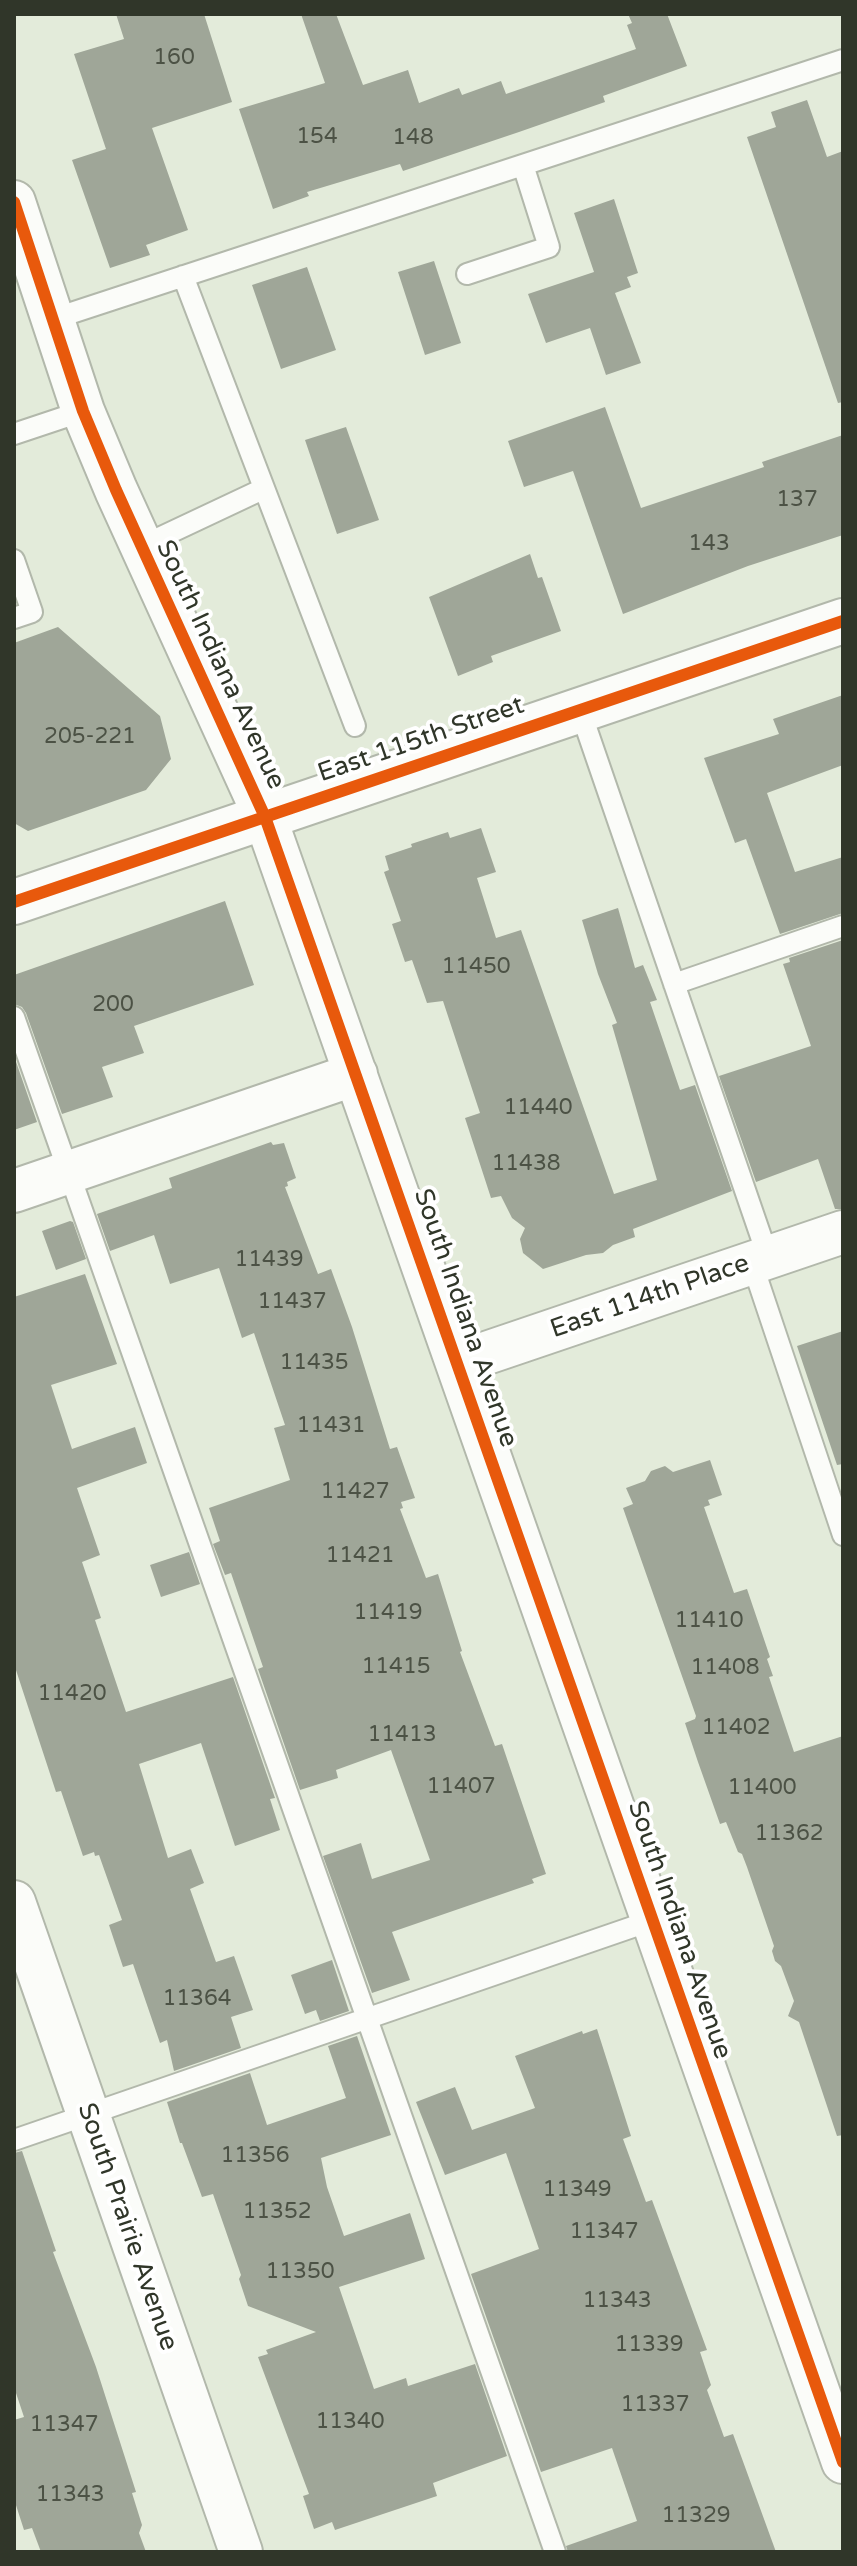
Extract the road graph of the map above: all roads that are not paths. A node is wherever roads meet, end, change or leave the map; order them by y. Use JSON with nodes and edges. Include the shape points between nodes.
{"nodes":[{"id":1,"x":843,"y":60,"type":"edge"},
{"id":2,"x":523,"y":165,"type":"junction"},
{"id":3,"x":14,"y":202,"type":"edge"},
{"id":4,"x":467,"y":274,"type":"dead end"},
{"id":5,"x":183,"y":276,"type":"junction"},
{"id":6,"x":53,"y":319,"type":"junction"},
{"id":7,"x":83,"y":411,"type":"junction"},
{"id":8,"x":14,"y":434,"type":"edge"},
{"id":9,"x":263,"y":489,"type":"junction"},
{"id":10,"x":142,"y":546,"type":"junction"},
{"id":11,"x":14,"y":560,"type":"edge"},
{"id":12,"x":14,"y":618,"type":"edge"},
{"id":13,"x":843,"y":621,"type":"edge"},
{"id":14,"x":580,"y":710,"type":"junction"},
{"id":15,"x":355,"y":726,"type":"dead end"},
{"id":16,"x":265,"y":817,"type":"junction"},
{"id":17,"x":14,"y":902,"type":"edge"},
{"id":18,"x":843,"y":926,"type":"edge"},
{"id":19,"x":674,"y":984,"type":"junction"},
{"id":20,"x":14,"y":1017,"type":"edge"},
{"id":21,"x":356,"y":1074,"type":"junction"},
{"id":22,"x":69,"y":1172,"type":"junction"},
{"id":23,"x":14,"y":1191,"type":"edge"},
{"id":24,"x":843,"y":1232,"type":"edge"},
{"id":25,"x":760,"y":1260,"type":"junction"},
{"id":26,"x":457,"y":1363,"type":"junction"},
{"id":27,"x":843,"y":1535,"type":"edge"},
{"id":28,"x":14,"y":1902,"type":"edge"},
{"id":29,"x":653,"y":1920,"type":"junction"},
{"id":30,"x":367,"y":2018,"type":"junction"},
{"id":31,"x":88,"y":2115,"type":"junction"},
{"id":32,"x":14,"y":2140,"type":"edge"},
{"id":33,"x":843,"y":2462,"type":"edge"},
{"id":34,"x":241,"y":2552,"type":"edge"},
{"id":35,"x":555,"y":2552,"type":"edge"}],
"edges":[{"from":1,"to":2,"type":"lane"},
{"from":2,"to":4,"type":"lane","via":[[549,247]]},
{"from":2,"to":5,"type":"lane"},
{"from":3,"to":6,"type":"street","name":"South Indiana Avenue"},
{"from":5,"to":6,"type":"lane"},
{"from":5,"to":9,"type":"lane"},
{"from":6,"to":7,"type":"street","name":"South Indiana Avenue"},
{"from":7,"to":8,"type":"lane"},
{"from":7,"to":10,"type":"street","name":"South Indiana Avenue"},
{"from":9,"to":10,"type":"lane"},
{"from":9,"to":15,"type":"lane"},
{"from":10,"to":16,"type":"street","name":"South Indiana Avenue"},
{"from":11,"to":12,"type":"lane","via":[[32,612]]},
{"from":13,"to":14,"type":"street","name":"East 115th Street"},
{"from":14,"to":16,"type":"street","name":"East 115th Street"},
{"from":14,"to":19,"type":"lane"},
{"from":16,"to":17,"type":"street","name":"East 115th Street"},
{"from":16,"to":21,"type":"street","name":"South Indiana Avenue"},
{"from":18,"to":19,"type":"lane"},
{"from":19,"to":25,"type":"lane"},
{"from":20,"to":22,"type":"lane"},
{"from":21,"to":22,"type":"street"},
{"from":21,"to":26,"type":"street","name":"South Indiana Avenue"},
{"from":22,"to":23,"type":"street"},
{"from":22,"to":30,"type":"lane"},
{"from":24,"to":25,"type":"street","name":"East 114th Place"},
{"from":25,"to":26,"type":"street","name":"East 114th Place"},
{"from":25,"to":27,"type":"lane"},
{"from":26,"to":29,"type":"street","name":"South Indiana Avenue"},
{"from":28,"to":31,"type":"street","name":"South Prairie Avenue"},
{"from":29,"to":30,"type":"lane"},
{"from":29,"to":33,"type":"street","name":"South Indiana Avenue"},
{"from":30,"to":31,"type":"lane"},
{"from":30,"to":35,"type":"lane"},
{"from":31,"to":32,"type":"lane"},
{"from":31,"to":34,"type":"street","name":"South Prairie Avenue"}]}
